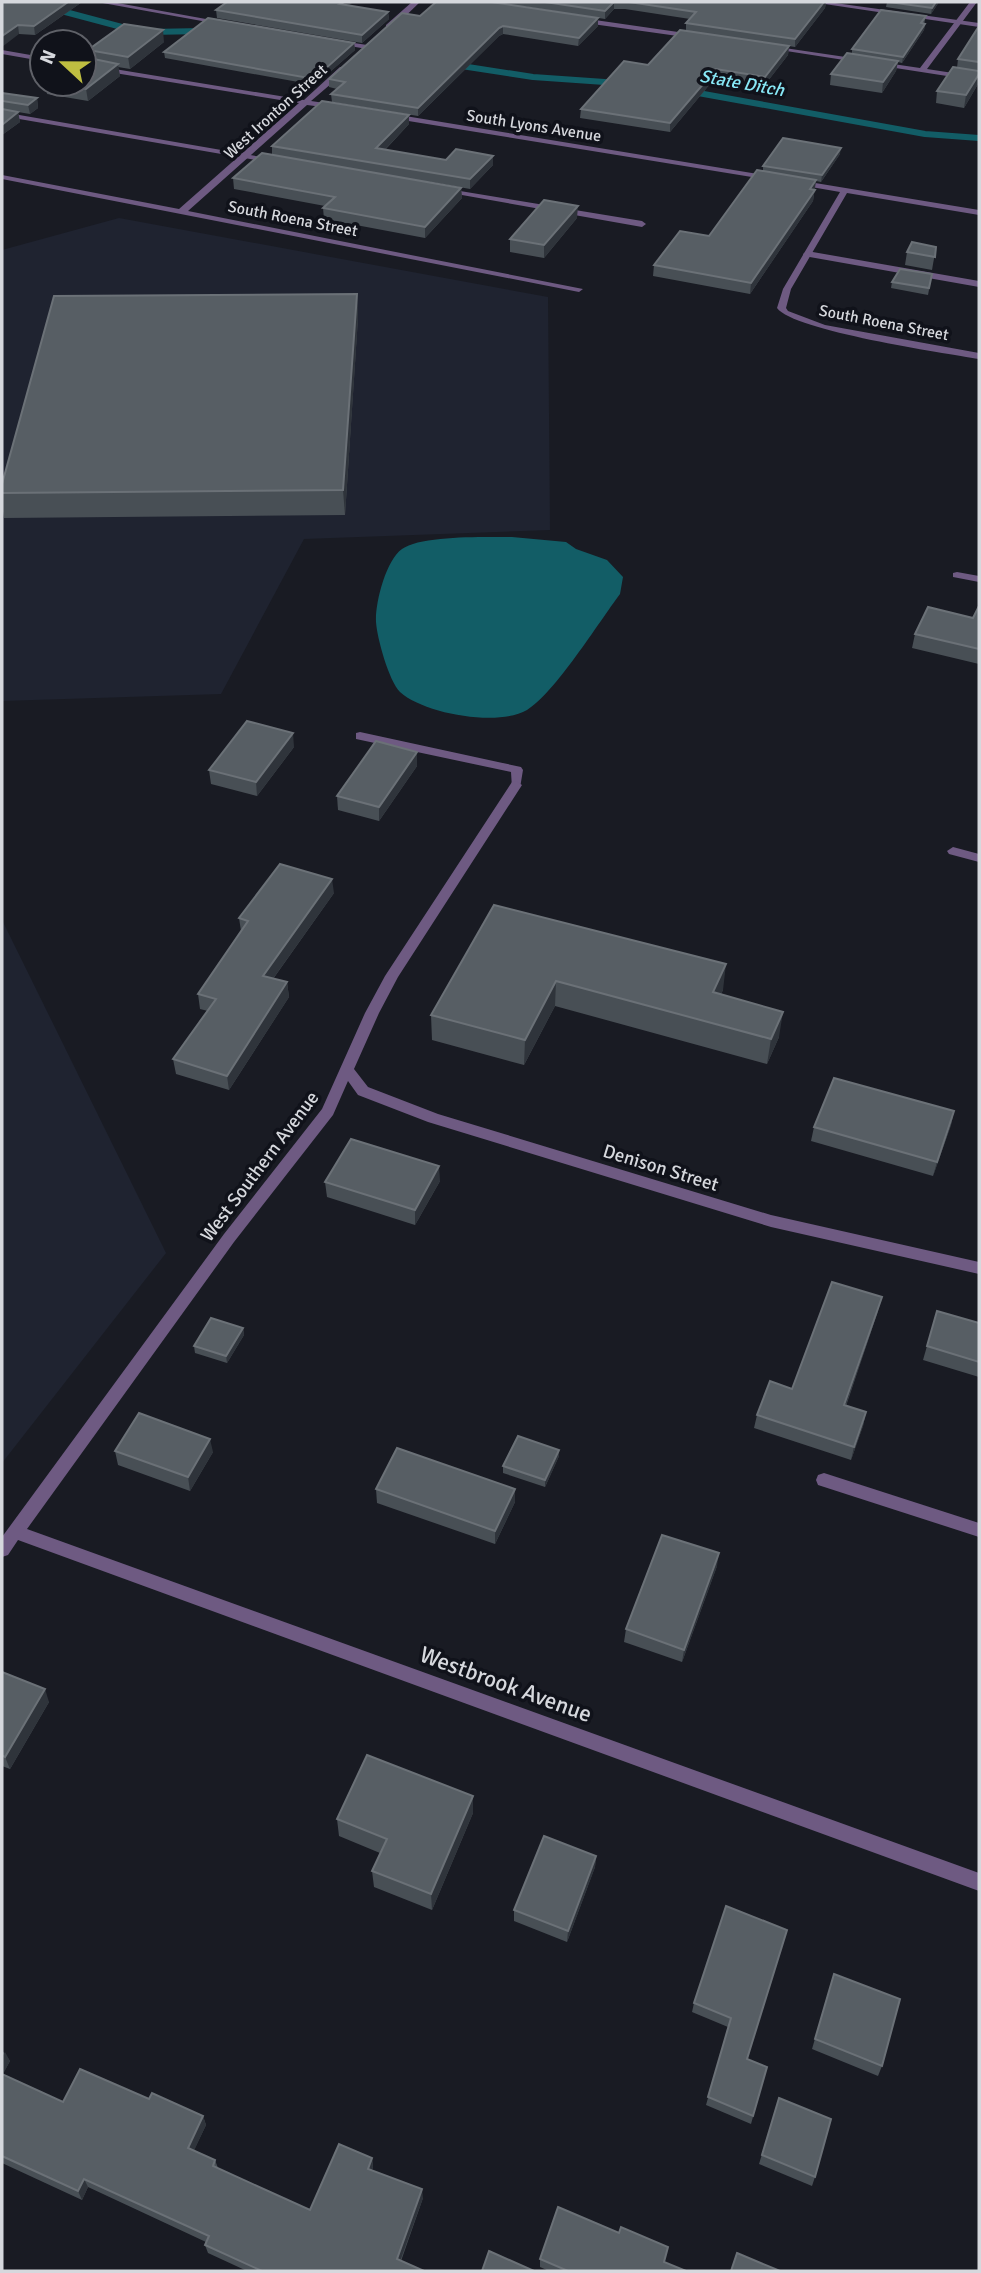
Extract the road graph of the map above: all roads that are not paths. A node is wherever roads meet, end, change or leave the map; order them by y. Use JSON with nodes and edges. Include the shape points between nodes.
{"nodes":[{"id":1,"x":101,"y":2,"type":"edge"},
{"id":2,"x":416,"y":2,"type":"edge"},
{"id":3,"x":815,"y":2,"type":"edge"},
{"id":4,"x":973,"y":2,"type":"edge"},
{"id":5,"x":570,"y":18,"type":"edge"},
{"id":6,"x":960,"y":22,"type":"junction"},
{"id":7,"x":234,"y":24,"type":"edge"},
{"id":8,"x":979,"y":25,"type":"edge"},
{"id":9,"x":705,"y":38,"type":"edge"},
{"id":10,"x":327,"y":40,"type":"edge"},
{"id":11,"x":759,"y":46,"type":"edge"},
{"id":12,"x":367,"y":47,"type":"junction"},
{"id":13,"x":2,"y":52,"type":"edge"},
{"id":14,"x":357,"y":56,"type":"edge"},
{"id":15,"x":28,"y":57,"type":"edge"},
{"id":16,"x":347,"y":65,"type":"edge"},
{"id":17,"x":98,"y":68,"type":"edge"},
{"id":18,"x":922,"y":71,"type":"junction"},
{"id":19,"x":979,"y":79,"type":"edge"},
{"id":20,"x":307,"y":102,"type":"junction"},
{"id":21,"x":348,"y":109,"type":"edge"},
{"id":22,"x":2,"y":114,"type":"edge"},
{"id":23,"x":390,"y":116,"type":"edge"},
{"id":24,"x":246,"y":156,"type":"junction"},
{"id":25,"x":287,"y":163,"type":"edge"},
{"id":26,"x":2,"y":177,"type":"edge"},
{"id":27,"x":776,"y":179,"type":"edge"},
{"id":28,"x":790,"y":181,"type":"edge"},
{"id":29,"x":437,"y":189,"type":"edge"},
{"id":30,"x":845,"y":190,"type":"junction"},
{"id":31,"x":181,"y":212,"type":"junction"},
{"id":32,"x":979,"y":212,"type":"edge"},
{"id":33,"x":642,"y":224,"type":"dead end"},
{"id":34,"x":807,"y":254,"type":"junction"},
{"id":35,"x":979,"y":284,"type":"edge"},
{"id":36,"x":579,"y":289,"type":"dead end"},
{"id":37,"x":979,"y":356,"type":"edge"},
{"id":38,"x":957,"y":575,"type":"dead end"},
{"id":39,"x":979,"y":579,"type":"edge"},
{"id":40,"x":360,"y":736,"type":"dead end"},
{"id":41,"x":953,"y":851,"type":"dead end"},
{"id":42,"x":979,"y":858,"type":"edge"},
{"id":43,"x":347,"y":1069,"type":"junction"},
{"id":44,"x":979,"y":1268,"type":"edge"},
{"id":45,"x":824,"y":1479,"type":"dead end"},
{"id":46,"x":979,"y":1530,"type":"edge"},
{"id":47,"x":15,"y":1532,"type":"junction"},
{"id":48,"x":2,"y":1550,"type":"edge"},
{"id":49,"x":979,"y":1882,"type":"edge"}],
"edges":[{"from":1,"to":7,"type":"street"},
{"from":2,"to":12,"type":"street"},
{"from":3,"to":6,"type":"street"},
{"from":4,"to":6,"type":"street"},
{"from":5,"to":9,"type":"street"},
{"from":6,"to":8,"type":"street"},
{"from":6,"to":18,"type":"street"},
{"from":10,"to":12,"type":"street"},
{"from":11,"to":18,"type":"street"},
{"from":12,"to":14,"type":"street"},
{"from":13,"to":15,"type":"street"},
{"from":16,"to":20,"type":"street","name":"West Ironton Street"},
{"from":17,"to":20,"type":"street"},
{"from":18,"to":19,"type":"street"},
{"from":20,"to":21,"type":"street"},
{"from":20,"to":24,"type":"street","name":"West Ironton Street"},
{"from":22,"to":24,"type":"street"},
{"from":23,"to":27,"type":"street","name":"South Lyons Avenue"},
{"from":24,"to":25,"type":"street"},
{"from":24,"to":31,"type":"street","name":"West Ironton Street"},
{"from":26,"to":31,"type":"street","name":"South Roena Street"},
{"from":28,"to":30,"type":"street"},
{"from":29,"to":33,"type":"street"},
{"from":30,"to":32,"type":"street"},
{"from":30,"to":34,"type":"street"},
{"from":31,"to":36,"type":"street","name":"South Roena Street"},
{"from":34,"to":35,"type":"street"},
{"from":34,"to":37,"type":"street","name":"South Roena Street","via":[[781,301],[785,313],[822,327]]},
{"from":38,"to":39,"type":"street"},
{"from":40,"to":43,"type":"street","name":"West Southern Avenue","via":[[517,770],[516,785],[392,976]]},
{"from":41,"to":42,"type":"street"},
{"from":43,"to":44,"type":"street","name":"Denison Street","via":[[363,1091],[433,1118],[771,1221]]},
{"from":43,"to":47,"type":"street","name":"West Southern Avenue","via":[[328,1111],[229,1238]]},
{"from":45,"to":46,"type":"street"},
{"from":47,"to":48,"type":"street","name":"West Southern Avenue"},
{"from":47,"to":49,"type":"street","name":"Westbrook Avenue"}]}
